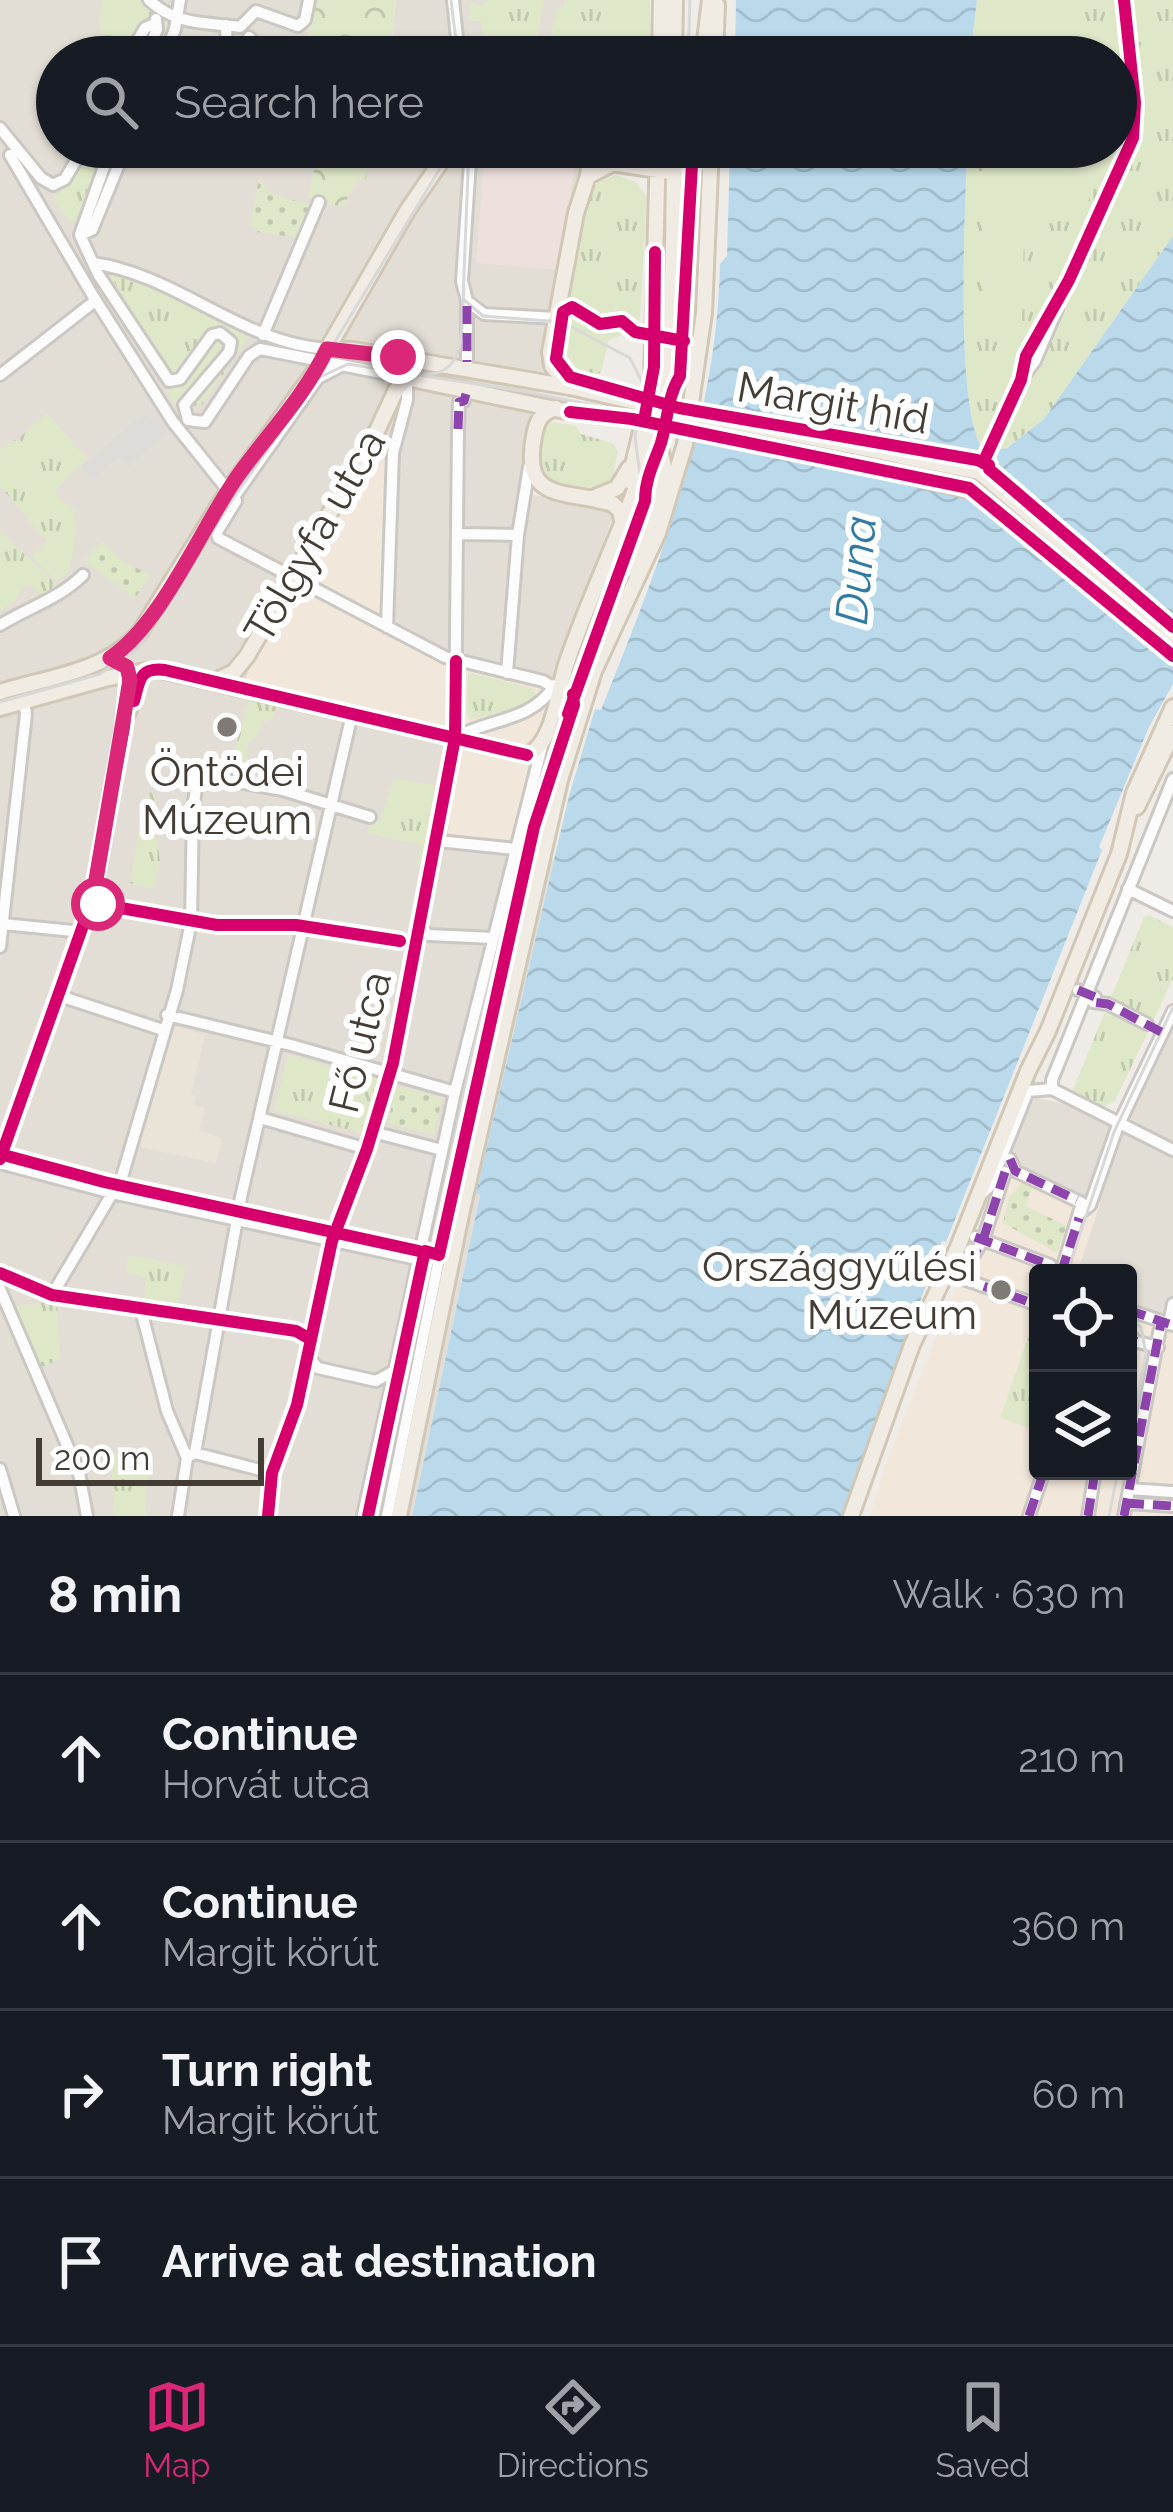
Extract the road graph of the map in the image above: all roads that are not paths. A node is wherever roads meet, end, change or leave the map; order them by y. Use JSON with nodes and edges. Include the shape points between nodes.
{"nodes":[{"id":1,"x":149,"y":0,"type":"edge"},
{"id":2,"x":180,"y":0,"type":"edge"},
{"id":3,"x":309,"y":0,"type":"edge"},
{"id":4,"x":453,"y":0,"type":"edge"},
{"id":5,"x":661,"y":0,"type":"edge"},
{"id":6,"x":675,"y":0,"type":"edge"},
{"id":7,"x":714,"y":0,"type":"edge"},
{"id":8,"x":1124,"y":0,"type":"edge"},
{"id":9,"x":158,"y":17,"type":"junction"},
{"id":10,"x":176,"y":19,"type":"junction"},
{"id":11,"x":226,"y":25,"type":"junction"},
{"id":12,"x":716,"y":33,"type":"junction"},
{"id":13,"x":140,"y":36,"type":"edge"},
{"id":14,"x":152,"y":36,"type":"edge"},
{"id":15,"x":171,"y":36,"type":"edge"},
{"id":16,"x":226,"y":36,"type":"edge"},
{"id":17,"x":455,"y":36,"type":"edge"},
{"id":18,"x":660,"y":36,"type":"edge"},
{"id":19,"x":674,"y":36,"type":"edge"},
{"id":20,"x":708,"y":36,"type":"edge"},
{"id":21,"x":714,"y":36,"type":"edge"},
{"id":22,"x":716,"y":36,"type":"edge"},
{"id":23,"x":1128,"y":36,"type":"edge"},
{"id":24,"x":0,"y":128,"type":"edge"},
{"id":25,"x":10,"y":155,"type":"edge"},
{"id":26,"x":71,"y":168,"type":"edge"},
{"id":27,"x":104,"y":168,"type":"edge"},
{"id":28,"x":117,"y":168,"type":"edge"},
{"id":29,"x":436,"y":168,"type":"edge"},
{"id":30,"x":470,"y":168,"type":"edge"},
{"id":31,"x":589,"y":168,"type":"edge"},
{"id":32,"x":603,"y":168,"type":"edge"},
{"id":33,"x":635,"y":168,"type":"joint"},
{"id":34,"x":664,"y":168,"type":"edge"},
{"id":35,"x":666,"y":168,"type":"edge"},
{"id":36,"x":692,"y":168,"type":"edge"},
{"id":37,"x":710,"y":168,"type":"edge"},
{"id":38,"x":1119,"y":168,"type":"edge"},
{"id":39,"x":665,"y":172,"type":"junction"},
{"id":40,"x":588,"y":176,"type":"junction"},
{"id":41,"x":657,"y":197,"type":"junction"},
{"id":42,"x":319,"y":202,"type":"dead end"},
{"id":43,"x":80,"y":235,"type":"junction"},
{"id":44,"x":63,"y":244,"type":"junction"},
{"id":45,"x":93,"y":263,"type":"junction"},
{"id":46,"x":95,"y":301,"type":"junction"},
{"id":47,"x":468,"y":305,"type":"junction"},
{"id":48,"x":556,"y":318,"type":"junction"},
{"id":49,"x":264,"y":342,"type":"junction"},
{"id":50,"x":324,"y":356,"type":"junction"},
{"id":51,"x":467,"y":362,"type":"dead end"},
{"id":52,"x":341,"y":366,"type":"junction"},
{"id":53,"x":2,"y":367,"type":"edge"},
{"id":54,"x":406,"y":378,"type":"junction"},
{"id":55,"x":563,"y":384,"type":"junction"},
{"id":56,"x":466,"y":394,"type":"dead end"},
{"id":57,"x":557,"y":408,"type":"junction"},
{"id":58,"x":646,"y":435,"type":"junction"},
{"id":59,"x":634,"y":458,"type":"junction"},
{"id":60,"x":529,"y":467,"type":"junction"},
{"id":61,"x":979,"y":472,"type":"junction"},
{"id":62,"x":548,"y":490,"type":"junction"},
{"id":63,"x":231,"y":494,"type":"junction"},
{"id":64,"x":523,"y":495,"type":"junction"},
{"id":65,"x":590,"y":498,"type":"junction"},
{"id":66,"x":620,"y":520,"type":"junction"},
{"id":67,"x":457,"y":534,"type":"junction"},
{"id":68,"x":518,"y":535,"type":"junction"},
{"id":69,"x":83,"y":574,"type":"dead end"},
{"id":70,"x":292,"y":579,"type":"junction"},
{"id":71,"x":631,"y":594,"type":"junction"},
{"id":72,"x":0,"y":625,"type":"edge"},
{"id":73,"x":387,"y":627,"type":"junction"},
{"id":74,"x":1173,"y":636,"type":"edge"},
{"id":75,"x":1173,"y":656,"type":"edge"},
{"id":76,"x":110,"y":658,"type":"junction"},
{"id":77,"x":456,"y":661,"type":"junction"},
{"id":78,"x":566,"y":666,"type":"junction"},
{"id":79,"x":148,"y":669,"type":"junction"},
{"id":80,"x":129,"y":673,"type":"junction"},
{"id":81,"x":508,"y":673,"type":"junction"},
{"id":82,"x":212,"y":680,"type":"junction"},
{"id":83,"x":554,"y":688,"type":"junction"},
{"id":84,"x":0,"y":692,"type":"edge"},
{"id":85,"x":24,"y":701,"type":"junction"},
{"id":86,"x":554,"y":706,"type":"junction"},
{"id":87,"x":1173,"y":707,"type":"edge"},
{"id":88,"x":0,"y":708,"type":"edge"},
{"id":89,"x":352,"y":714,"type":"junction"},
{"id":90,"x":124,"y":727,"type":"junction"},
{"id":91,"x":1173,"y":733,"type":"edge"},
{"id":92,"x":455,"y":738,"type":"junction"},
{"id":93,"x":543,"y":742,"type":"junction"},
{"id":94,"x":1172,"y":786,"type":"edge"},
{"id":95,"x":331,"y":804,"type":"junction"},
{"id":96,"x":370,"y":817,"type":"dead end"},
{"id":97,"x":1126,"y":827,"type":"junction"},
{"id":98,"x":438,"y":841,"type":"junction"},
{"id":99,"x":515,"y":849,"type":"junction"},
{"id":100,"x":1128,"y":889,"type":"junction"},
{"id":101,"x":92,"y":903,"type":"junction"},
{"id":102,"x":1173,"y":911,"type":"edge"},
{"id":103,"x":4,"y":922,"type":"edge"},
{"id":104,"x":191,"y":922,"type":"junction"},
{"id":105,"x":304,"y":926,"type":"junction"},
{"id":106,"x":421,"y":929,"type":"junction"},
{"id":107,"x":83,"y":932,"type":"junction"},
{"id":108,"x":493,"y":938,"type":"junction"},
{"id":109,"x":417,"y":944,"type":"junction"},
{"id":110,"x":0,"y":947,"type":"edge"},
{"id":111,"x":1082,"y":992,"type":"junction"},
{"id":112,"x":60,"y":996,"type":"junction"},
{"id":113,"x":1173,"y":1011,"type":"edge"},
{"id":114,"x":167,"y":1015,"type":"junction"},
{"id":115,"x":163,"y":1030,"type":"junction"},
{"id":116,"x":1158,"y":1030,"type":"edge"},
{"id":117,"x":280,"y":1042,"type":"junction"},
{"id":118,"x":391,"y":1073,"type":"junction"},
{"id":119,"x":1052,"y":1089,"type":"junction"},
{"id":120,"x":455,"y":1092,"type":"junction"},
{"id":121,"x":260,"y":1118,"type":"junction"},
{"id":122,"x":1119,"y":1124,"type":"junction"},
{"id":123,"x":373,"y":1132,"type":"junction"},
{"id":124,"x":368,"y":1149,"type":"junction"},
{"id":125,"x":442,"y":1150,"type":"junction"},
{"id":126,"x":1173,"y":1150,"type":"edge"},
{"id":127,"x":1,"y":1158,"type":"edge"},
{"id":128,"x":1027,"y":1159,"type":"dead end"},
{"id":129,"x":1021,"y":1174,"type":"junction"},
{"id":130,"x":115,"y":1188,"type":"junction"},
{"id":131,"x":979,"y":1196,"type":"junction"},
{"id":132,"x":1081,"y":1209,"type":"junction"},
{"id":133,"x":238,"y":1214,"type":"junction"},
{"id":134,"x":334,"y":1236,"type":"junction"},
{"id":135,"x":979,"y":1239,"type":"junction"},
{"id":136,"x":418,"y":1255,"type":"junction"},
{"id":137,"x":438,"y":1264,"type":"dead end"},
{"id":138,"x":1037,"y":1264,"type":"edge"},
{"id":139,"x":1056,"y":1264,"type":"edge"},
{"id":140,"x":0,"y":1273,"type":"edge"},
{"id":141,"x":0,"y":1289,"type":"edge"},
{"id":142,"x":52,"y":1295,"type":"junction"},
{"id":143,"x":1029,"y":1302,"type":"edge"},
{"id":144,"x":1173,"y":1304,"type":"edge"},
{"id":145,"x":141,"y":1310,"type":"junction"},
{"id":146,"x":1137,"y":1313,"type":"edge"},
{"id":147,"x":221,"y":1321,"type":"junction"},
{"id":148,"x":1168,"y":1324,"type":"edge"},
{"id":149,"x":310,"y":1339,"type":"junction"},
{"id":150,"x":1137,"y":1340,"type":"edge"},
{"id":151,"x":1158,"y":1347,"type":"junction"},
{"id":152,"x":307,"y":1356,"type":"junction"},
{"id":153,"x":394,"y":1371,"type":"junction"},
{"id":154,"x":1137,"y":1443,"type":"edge"},
{"id":155,"x":191,"y":1456,"type":"junction"},
{"id":156,"x":0,"y":1469,"type":"edge"},
{"id":157,"x":272,"y":1473,"type":"junction"},
{"id":158,"x":1039,"y":1480,"type":"edge"},
{"id":159,"x":1094,"y":1480,"type":"edge"},
{"id":160,"x":1130,"y":1480,"type":"edge"},
{"id":161,"x":1130,"y":1489,"type":"junction"},
{"id":162,"x":1173,"y":1492,"type":"edge"},
{"id":163,"x":1173,"y":1506,"type":"edge"},
{"id":164,"x":1125,"y":1509,"type":"edge"},
{"id":165,"x":14,"y":1516,"type":"edge"},
{"id":166,"x":87,"y":1516,"type":"edge"},
{"id":167,"x":178,"y":1516,"type":"edge"},
{"id":168,"x":268,"y":1516,"type":"edge"},
{"id":169,"x":363,"y":1516,"type":"edge"},
{"id":170,"x":387,"y":1516,"type":"edge"},
{"id":171,"x":400,"y":1516,"type":"edge"},
{"id":172,"x":851,"y":1516,"type":"edge"},
{"id":173,"x":1029,"y":1516,"type":"edge"},
{"id":174,"x":1088,"y":1516,"type":"edge"}],
"edges":[{"from":1,"to":9,"type":"street"},
{"from":2,"to":10,"type":"street"},
{"from":3,"to":11,"type":"street","via":[[298,26],[256,11],[240,27]]},
{"from":4,"to":17,"type":"street"},
{"from":5,"to":18,"type":"main road"},
{"from":6,"to":19,"type":"main road"},
{"from":7,"to":12,"type":"main road"},
{"from":7,"to":20,"type":"main road"},
{"from":8,"to":23,"type":"street","name":"Margit híd"},
{"from":9,"to":10,"type":"street"},
{"from":9,"to":13,"type":"street"},
{"from":9,"to":14,"type":"street"},
{"from":10,"to":11,"type":"street"},
{"from":10,"to":15,"type":"street"},
{"from":11,"to":16,"type":"street"},
{"from":12,"to":21,"type":"main road"},
{"from":12,"to":22,"type":"main road"},
{"from":24,"to":25,"type":"street"},
{"from":25,"to":26,"type":"street","via":[[46,183],[61,183]]},
{"from":25,"to":44,"type":"street"},
{"from":27,"to":43,"type":"street"},
{"from":28,"to":43,"type":"street","via":[[92,230]]},
{"from":29,"to":50,"type":"main road"},
{"from":30,"to":47,"type":"street"},
{"from":31,"to":40,"type":"main road"},
{"from":32,"to":40,"type":"main road"},
{"from":33,"to":39,"type":"main road"},
{"from":33,"to":41,"type":"main road"},
{"from":34,"to":39,"type":"main road"},
{"from":35,"to":39,"type":"main road"},
{"from":36,"to":39,"type":"main road"},
{"from":37,"to":71,"type":"main road","via":[[692,406],[673,491]]},
{"from":38,"to":61,"type":"street","name":"Margit híd"},
{"from":39,"to":41,"type":"main road"},
{"from":39,"to":58,"type":"main road","via":[[672,309]]},
{"from":40,"to":48,"type":"main road"},
{"from":41,"to":58,"type":"main road"},
{"from":42,"to":49,"type":"street"},
{"from":43,"to":44,"type":"street","via":[[67,232]]},
{"from":43,"to":45,"type":"street"},
{"from":44,"to":46,"type":"street"},
{"from":45,"to":49,"type":"street","via":[[134,272]]},
{"from":45,"to":49,"type":"street","via":[[167,380],[180,379],[212,335],[229,338],[231,351],[186,402],[184,415],[194,423],[206,422]]},
{"from":46,"to":53,"type":"street"},
{"from":46,"to":63,"type":"street"},
{"from":47,"to":48,"type":"street","via":[[484,314]]},
{"from":47,"to":51,"type":"street"},
{"from":48,"to":55,"type":"main road","via":[[550,352]]},
{"from":49,"to":50,"type":"street"},
{"from":50,"to":52,"type":"street"},
{"from":50,"to":55,"type":"main road","name":"Margit híd","via":[[353,350]]},
{"from":50,"to":63,"type":"main road"},
{"from":52,"to":54,"type":"street"},
{"from":52,"to":63,"type":"street","via":[[318,378]]},
{"from":54,"to":57,"type":"main road","name":"Margit híd"},
{"from":54,"to":70,"type":"main road","name":"Tölgyfa utca"},
{"from":54,"to":73,"type":"street","via":[[393,453]]},
{"from":55,"to":61,"type":"main road","name":"Margit híd","bridge":true},
{"from":56,"to":67,"type":"street","name":"Fő utca","via":[[459,402]]},
{"from":57,"to":60,"type":"main road","via":[[538,421]]},
{"from":57,"to":75,"type":"main road","name":"Margit híd","bridge":true,"via":[[969,488]]},
{"from":58,"to":59,"type":"main road"},
{"from":58,"to":66,"type":"main road"},
{"from":58,"to":71,"type":"main road","via":[[664,466]]},
{"from":59,"to":65,"type":"main road","via":[[617,488]]},
{"from":59,"to":66,"type":"main road"},
{"from":60,"to":62,"type":"main road"},
{"from":60,"to":64,"type":"street"},
{"from":61,"to":74,"type":"main road","name":"Margit híd"},
{"from":62,"to":64,"type":"street"},
{"from":62,"to":65,"type":"main road"},
{"from":63,"to":70,"type":"street","via":[[236,501],[218,538]]},
{"from":63,"to":76,"type":"main road","via":[[148,621]]},
{"from":64,"to":68,"type":"street"},
{"from":65,"to":66,"type":"main road","via":[[613,504]]},
{"from":66,"to":78,"type":"main road"},
{"from":67,"to":68,"type":"street"},
{"from":67,"to":77,"type":"street","name":"Fő utca"},
{"from":68,"to":81,"type":"street"},
{"from":69,"to":72,"type":"street","via":[[47,604]]},
{"from":70,"to":73,"type":"street"},
{"from":70,"to":82,"type":"main road","name":"Tölgyfa utca","via":[[241,665]]},
{"from":71,"to":171,"type":"main road","via":[[594,671],[560,780]]},
{"from":73,"to":77,"type":"street"},
{"from":76,"to":80,"type":"street"},
{"from":76,"to":84,"type":"main road"},
{"from":77,"to":81,"type":"street"},
{"from":77,"to":92,"type":"street","name":"Fő utca"},
{"from":78,"to":83,"type":"street"},
{"from":78,"to":86,"type":"main road"},
{"from":79,"to":80,"type":"main road"},
{"from":79,"to":82,"type":"main road"},
{"from":79,"to":90,"type":"street"},
{"from":80,"to":85,"type":"main road"},
{"from":80,"to":90,"type":"street"},
{"from":81,"to":83,"type":"street"},
{"from":82,"to":89,"type":"main road"},
{"from":83,"to":86,"type":"street"},
{"from":83,"to":92,"type":"street","via":[[531,711]]},
{"from":85,"to":88,"type":"main road"},
{"from":85,"to":103,"type":"street"},
{"from":86,"to":93,"type":"main road"},
{"from":87,"to":97,"type":"main road"},
{"from":89,"to":92,"type":"main road"},
{"from":89,"to":95,"type":"street"},
{"from":90,"to":101,"type":"street"},
{"from":91,"to":97,"type":"main road"},
{"from":92,"to":93,"type":"main road","via":[[527,754]]},
{"from":92,"to":98,"type":"street","name":"Fő utca"},
{"from":93,"to":99,"type":"street"},
{"from":94,"to":100,"type":"street"},
{"from":95,"to":96,"type":"street"},
{"from":95,"to":104,"type":"street","via":[[198,775]]},
{"from":95,"to":105,"type":"street"},
{"from":97,"to":131,"type":"main road"},
{"from":98,"to":99,"type":"street"},
{"from":98,"to":106,"type":"street","name":"Fő utca"},
{"from":99,"to":108,"type":"street"},
{"from":100,"to":102,"type":"street"},
{"from":100,"to":111,"type":"street"},
{"from":101,"to":104,"type":"street"},
{"from":101,"to":107,"type":"street"},
{"from":103,"to":107,"type":"street"},
{"from":103,"to":110,"type":"street"},
{"from":104,"to":105,"type":"street"},
{"from":104,"to":114,"type":"street"},
{"from":105,"to":109,"type":"street"},
{"from":105,"to":117,"type":"street"},
{"from":106,"to":108,"type":"street"},
{"from":106,"to":109,"type":"street","name":"Fő utca"},
{"from":107,"to":112,"type":"street"},
{"from":108,"to":120,"type":"street"},
{"from":109,"to":118,"type":"street","name":"Fő utca"},
{"from":111,"to":116,"type":"street"},
{"from":111,"to":119,"type":"street"},
{"from":112,"to":115,"type":"street"},
{"from":112,"to":127,"type":"street"},
{"from":113,"to":116,"type":"street"},
{"from":114,"to":115,"type":"street"},
{"from":114,"to":117,"type":"street"},
{"from":115,"to":130,"type":"street"},
{"from":116,"to":122,"type":"street"},
{"from":117,"to":118,"type":"street"},
{"from":117,"to":121,"type":"street"},
{"from":118,"to":120,"type":"street"},
{"from":118,"to":123,"type":"street","name":"Fő utca"},
{"from":119,"to":122,"type":"street"},
{"from":119,"to":131,"type":"street","via":[[1028,1091]]},
{"from":120,"to":125,"type":"street"},
{"from":121,"to":124,"type":"street"},
{"from":121,"to":133,"type":"street"},
{"from":122,"to":126,"type":"street"},
{"from":122,"to":132,"type":"street"},
{"from":123,"to":124,"type":"street","name":"Fő utca"},
{"from":123,"to":125,"type":"street"},
{"from":124,"to":134,"type":"street","name":"Fő utca"},
{"from":125,"to":136,"type":"street"},
{"from":127,"to":130,"type":"street"},
{"from":128,"to":129,"type":"street"},
{"from":129,"to":132,"type":"street"},
{"from":129,"to":135,"type":"street","via":[[1010,1159]]},
{"from":130,"to":133,"type":"street"},
{"from":130,"to":142,"type":"street"},
{"from":131,"to":172,"type":"main road","via":[[906,1358]]},
{"from":132,"to":139,"type":"street"},
{"from":133,"to":134,"type":"street"},
{"from":133,"to":147,"type":"street"},
{"from":134,"to":136,"type":"street"},
{"from":134,"to":149,"type":"street","name":"Fő utca"},
{"from":135,"to":138,"type":"street"},
{"from":135,"to":143,"type":"street","via":[[966,1280]]},
{"from":136,"to":153,"type":"street"},
{"from":137,"to":170,"type":"street"},
{"from":140,"to":142,"type":"street"},
{"from":141,"to":166,"type":"street","via":[[79,1473]]},
{"from":142,"to":145,"type":"street"},
{"from":144,"to":148,"type":"street"},
{"from":145,"to":147,"type":"street"},
{"from":145,"to":155,"type":"street","via":[[181,1452]]},
{"from":146,"to":148,"type":"street"},
{"from":147,"to":149,"type":"street"},
{"from":147,"to":155,"type":"street"},
{"from":148,"to":151,"type":"street"},
{"from":149,"to":152,"type":"street","name":"Fő utca"},
{"from":150,"to":151,"type":"street"},
{"from":151,"to":154,"type":"street"},
{"from":152,"to":153,"type":"street","via":[[318,1368],[376,1381]]},
{"from":152,"to":157,"type":"street","name":"Fő utca"},
{"from":153,"to":169,"type":"street"},
{"from":155,"to":157,"type":"street"},
{"from":155,"to":167,"type":"street"},
{"from":156,"to":165,"type":"street"},
{"from":157,"to":168,"type":"street"},
{"from":158,"to":173,"type":"street"},
{"from":159,"to":174,"type":"street"},
{"from":160,"to":161,"type":"street"},
{"from":161,"to":162,"type":"street"},
{"from":161,"to":164,"type":"street"},
{"from":163,"to":164,"type":"street"}]}
